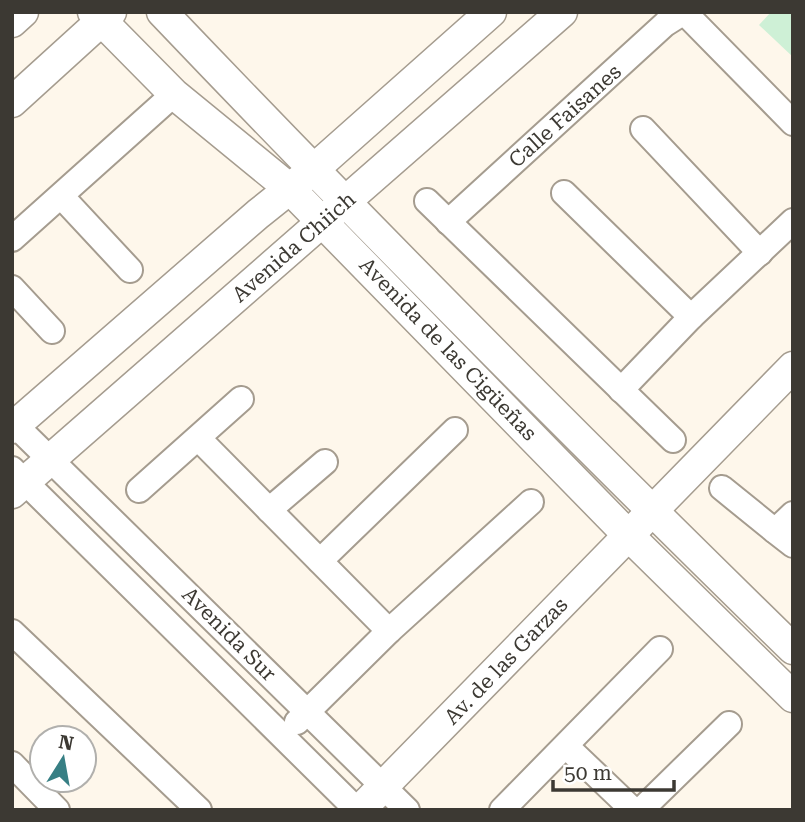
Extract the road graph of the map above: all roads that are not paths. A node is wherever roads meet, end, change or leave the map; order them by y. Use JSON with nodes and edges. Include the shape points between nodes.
{"nodes":[{"id":1,"x":23,"y":12,"type":"edge"},
{"id":2,"x":162,"y":12,"type":"edge"},
{"id":3,"x":491,"y":12,"type":"edge"},
{"id":4,"x":562,"y":12,"type":"edge"},
{"id":5,"x":684,"y":12,"type":"edge"},
{"id":6,"x":102,"y":15,"type":"edge"},
{"id":7,"x":12,"y":22,"type":"edge"},
{"id":8,"x":166,"y":101,"type":"junction"},
{"id":9,"x":12,"y":102,"type":"edge"},
{"id":10,"x":793,"y":123,"type":"edge"},
{"id":11,"x":643,"y":129,"type":"dead end"},
{"id":12,"x":302,"y":179,"type":"junction"},
{"id":13,"x":564,"y":193,"type":"dead end"},
{"id":14,"x":62,"y":197,"type":"junction"},
{"id":15,"x":427,"y":201,"type":"dead end"},
{"id":16,"x":334,"y":212,"type":"junction"},
{"id":17,"x":793,"y":221,"type":"edge"},
{"id":18,"x":449,"y":222,"type":"junction"},
{"id":19,"x":12,"y":239,"type":"edge"},
{"id":20,"x":760,"y":253,"type":"junction"},
{"id":21,"x":130,"y":270,"type":"dead end"},
{"id":22,"x":12,"y":288,"type":"edge"},
{"id":23,"x":691,"y":317,"type":"junction"},
{"id":24,"x":52,"y":331,"type":"dead end"},
{"id":25,"x":793,"y":368,"type":"edge"},
{"id":26,"x":621,"y":390,"type":"junction"},
{"id":27,"x":241,"y":399,"type":"dead end"},
{"id":28,"x":13,"y":425,"type":"edge"},
{"id":29,"x":456,"y":430,"type":"dead end"},
{"id":30,"x":199,"y":439,"type":"junction"},
{"id":31,"x":673,"y":440,"type":"dead end"},
{"id":32,"x":51,"y":459,"type":"junction"},
{"id":33,"x":325,"y":461,"type":"dead end"},
{"id":34,"x":17,"y":481,"type":"edge"},
{"id":35,"x":722,"y":488,"type":"dead end"},
{"id":36,"x":139,"y":490,"type":"dead end"},
{"id":37,"x":531,"y":502,"type":"dead end"},
{"id":38,"x":269,"y":510,"type":"junction"},
{"id":39,"x":651,"y":511,"type":"junction"},
{"id":40,"x":793,"y":514,"type":"edge"},
{"id":41,"x":628,"y":535,"type":"junction"},
{"id":42,"x":784,"y":538,"type":"edge"},
{"id":43,"x":320,"y":561,"type":"junction"},
{"id":44,"x":389,"y":631,"type":"junction"},
{"id":45,"x":12,"y":632,"type":"edge"},
{"id":46,"x":660,"y":649,"type":"dead end"},
{"id":47,"x":793,"y":649,"type":"edge"},
{"id":48,"x":793,"y":697,"type":"edge"},
{"id":49,"x":312,"y":707,"type":"junction"},
{"id":50,"x":729,"y":724,"type":"dead end"},
{"id":51,"x":284,"y":737,"type":"junction"},
{"id":52,"x":566,"y":746,"type":"junction"},
{"id":53,"x":12,"y":764,"type":"edge"},
{"id":54,"x":383,"y":787,"type":"junction"},
{"id":55,"x":57,"y":810,"type":"edge"},
{"id":56,"x":199,"y":810,"type":"edge"},
{"id":57,"x":359,"y":810,"type":"edge"},
{"id":58,"x":407,"y":810,"type":"edge"},
{"id":59,"x":502,"y":810,"type":"edge"},
{"id":60,"x":633,"y":810,"type":"edge"},
{"id":61,"x":641,"y":810,"type":"edge"}],
"edges":[{"from":1,"to":7,"type":"main road"},
{"from":2,"to":12,"type":"main road","name":"Avenida de las Cigüeñas"},
{"from":3,"to":12,"type":"main road"},
{"from":4,"to":16,"type":"main road","name":"Avenida Chiich"},
{"from":5,"to":10,"type":"street","name":"Calle Faisanes"},
{"from":5,"to":18,"type":"street","name":"Calle Faisanes","via":[[665,24]]},
{"from":6,"to":8,"type":"main road","name":"Avenida de las Cigüeñas"},
{"from":6,"to":9,"type":"main road"},
{"from":8,"to":12,"type":"main road","name":"Avenida de las Cigüeñas"},
{"from":8,"to":14,"type":"street"},
{"from":11,"to":20,"type":"street"},
{"from":12,"to":16,"type":"main road","name":"Avenida de las Cigüeñas"},
{"from":12,"to":28,"type":"main road"},
{"from":13,"to":23,"type":"street"},
{"from":14,"to":19,"type":"street"},
{"from":14,"to":21,"type":"street"},
{"from":15,"to":18,"type":"street"},
{"from":16,"to":32,"type":"main road","name":"Avenida Chiich"},
{"from":16,"to":39,"type":"main road","name":"Avenida de las Cigüeñas"},
{"from":16,"to":41,"type":"main road","name":"Avenida de las Cigüeñas"},
{"from":17,"to":20,"type":"street"},
{"from":18,"to":26,"type":"street"},
{"from":20,"to":23,"type":"street"},
{"from":22,"to":24,"type":"street"},
{"from":23,"to":26,"type":"street"},
{"from":25,"to":39,"type":"main road"},
{"from":26,"to":31,"type":"street"},
{"from":27,"to":30,"type":"street"},
{"from":28,"to":32,"type":"street","name":"Avenida Sur"},
{"from":29,"to":43,"type":"street"},
{"from":30,"to":36,"type":"street"},
{"from":30,"to":38,"type":"street"},
{"from":32,"to":34,"type":"main road","name":"Avenida Chiich"},
{"from":32,"to":49,"type":"street","name":"Avenida Sur"},
{"from":33,"to":38,"type":"street"},
{"from":34,"to":51,"type":"street","name":"Avenida Sur"},
{"from":35,"to":42,"type":"street"},
{"from":37,"to":44,"type":"street"},
{"from":38,"to":43,"type":"street"},
{"from":39,"to":41,"type":"main road","name":"Av. de las Garzas"},
{"from":39,"to":47,"type":"main road","name":"Avenida de las Cigüeñas"},
{"from":40,"to":42,"type":"street"},
{"from":41,"to":48,"type":"main road","name":"Avenida de las Cigüeñas"},
{"from":41,"to":54,"type":"main road","name":"Av. de las Garzas"},
{"from":43,"to":44,"type":"street"},
{"from":44,"to":49,"type":"street"},
{"from":45,"to":56,"type":"street"},
{"from":46,"to":52,"type":"street"},
{"from":49,"to":51,"type":"street"},
{"from":49,"to":54,"type":"street","name":"Avenida Sur"},
{"from":50,"to":61,"type":"street"},
{"from":51,"to":57,"type":"street","name":"Avenida Sur"},
{"from":52,"to":59,"type":"street"},
{"from":52,"to":60,"type":"street"},
{"from":53,"to":55,"type":"street"},
{"from":54,"to":57,"type":"main road","name":"Av. de las Garzas"},
{"from":54,"to":58,"type":"street","name":"Avenida Sur"}]}
